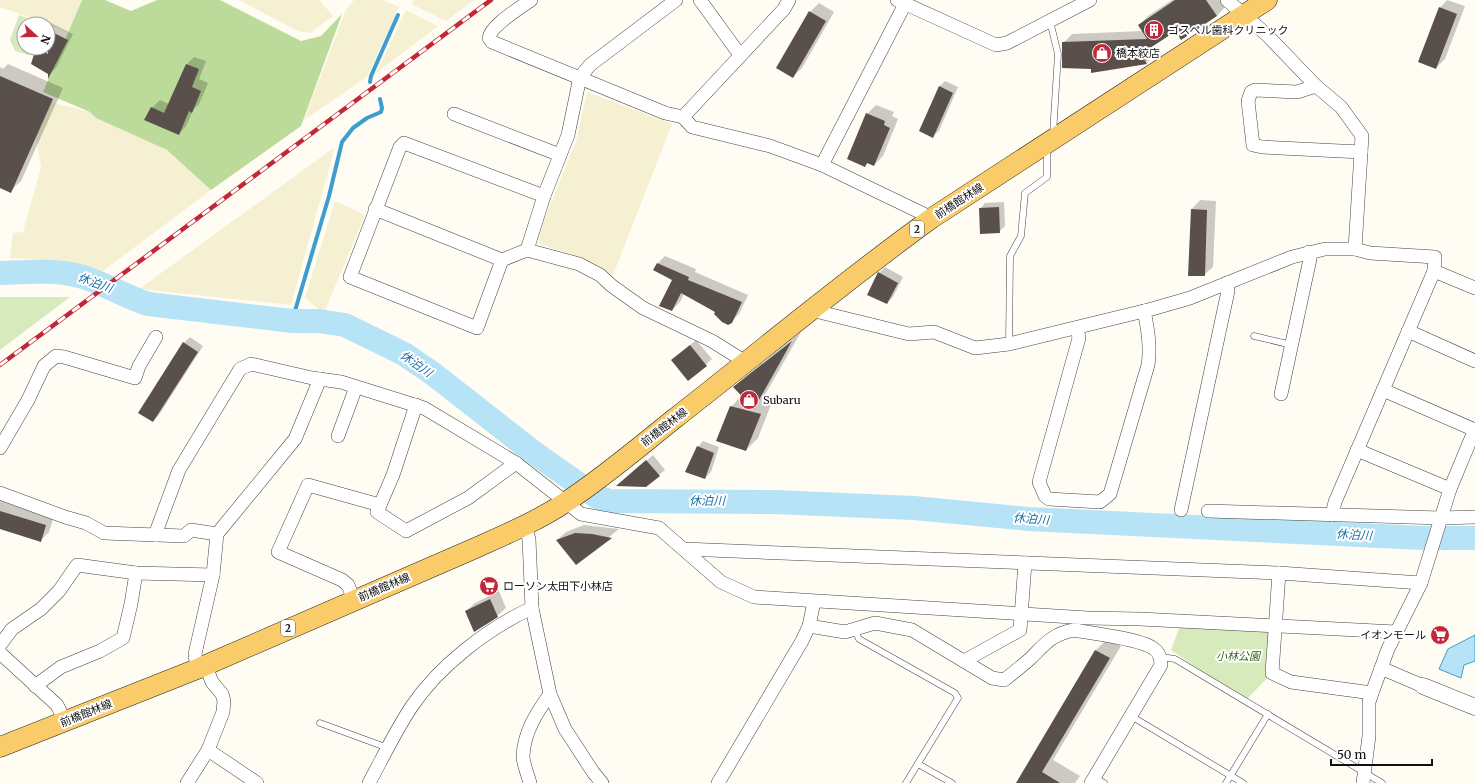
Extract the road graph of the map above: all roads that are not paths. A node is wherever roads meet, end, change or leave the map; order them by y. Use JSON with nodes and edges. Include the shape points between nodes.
{"nodes":[{"id":1,"x":531,"y":0,"type":"edge"},
{"id":2,"x":676,"y":0,"type":"edge"},
{"id":3,"x":700,"y":0,"type":"edge"},
{"id":4,"x":790,"y":0,"type":"edge"},
{"id":5,"x":1090,"y":0,"type":"edge"},
{"id":6,"x":1227,"y":0,"type":"edge"},
{"id":7,"x":1267,"y":0,"type":"edge"},
{"id":8,"x":901,"y":2,"type":"edge"},
{"id":9,"x":1244,"y":15,"type":"junction"},
{"id":10,"x":1050,"y":21,"type":"junction"},
{"id":11,"x":740,"y":55,"type":"junction"},
{"id":12,"x":580,"y":77,"type":"junction"},
{"id":13,"x":1316,"y":86,"type":"junction"},
{"id":14,"x":454,"y":114,"type":"dead end"},
{"id":15,"x":682,"y":117,"type":"junction"},
{"id":16,"x":1050,"y":142,"type":"junction"},
{"id":17,"x":1361,"y":152,"type":"junction"},
{"id":18,"x":560,"y":155,"type":"junction"},
{"id":19,"x":822,"y":165,"type":"junction"},
{"id":20,"x":544,"y":196,"type":"junction"},
{"id":21,"x":375,"y":209,"type":"junction"},
{"id":22,"x":932,"y":218,"type":"junction"},
{"id":23,"x":1355,"y":249,"type":"junction"},
{"id":24,"x":527,"y":250,"type":"junction"},
{"id":25,"x":1309,"y":252,"type":"junction"},
{"id":26,"x":502,"y":260,"type":"junction"},
{"id":27,"x":1434,"y":271,"type":"junction"},
{"id":28,"x":1227,"y":283,"type":"junction"},
{"id":29,"x":1475,"y":288,"type":"edge"},
{"id":30,"x":811,"y":310,"type":"junction"},
{"id":31,"x":1144,"y":311,"type":"junction"},
{"id":32,"x":1077,"y":328,"type":"junction"},
{"id":33,"x":1408,"y":331,"type":"junction"},
{"id":34,"x":1254,"y":336,"type":"dead end"},
{"id":35,"x":156,"y":337,"type":"dead end"},
{"id":36,"x":1009,"y":344,"type":"junction"},
{"id":37,"x":1292,"y":345,"type":"junction"},
{"id":38,"x":1475,"y":361,"type":"edge"},
{"id":39,"x":747,"y":363,"type":"junction"},
{"id":40,"x":320,"y":379,"type":"junction"},
{"id":41,"x":356,"y":387,"type":"junction"},
{"id":42,"x":1383,"y":390,"type":"junction"},
{"id":43,"x":1281,"y":394,"type":"dead end"},
{"id":44,"x":416,"y":405,"type":"junction"},
{"id":45,"x":1475,"y":430,"type":"edge"},
{"id":46,"x":338,"y":436,"type":"dead end"},
{"id":47,"x":0,"y":448,"type":"edge"},
{"id":48,"x":1357,"y":450,"type":"junction"},
{"id":49,"x":516,"y":463,"type":"junction"},
{"id":50,"x":1450,"y":489,"type":"junction"},
{"id":51,"x":0,"y":493,"type":"edge"},
{"id":52,"x":568,"y":500,"type":"junction"},
{"id":53,"x":380,"y":506,"type":"junction"},
{"id":54,"x":1181,"y":510,"type":"dead end"},
{"id":55,"x":1208,"y":510,"type":"dead end"},
{"id":56,"x":1332,"y":515,"type":"junction"},
{"id":57,"x":1475,"y":517,"type":"edge"},
{"id":58,"x":1439,"y":524,"type":"junction"},
{"id":59,"x":525,"y":525,"type":"junction"},
{"id":60,"x":218,"y":534,"type":"junction"},
{"id":61,"x":155,"y":535,"type":"junction"},
{"id":62,"x":684,"y":548,"type":"junction"},
{"id":63,"x":1025,"y":563,"type":"junction"},
{"id":64,"x":136,"y":573,"type":"junction"},
{"id":65,"x":1279,"y":574,"type":"junction"},
{"id":66,"x":213,"y":576,"type":"junction"},
{"id":67,"x":1421,"y":583,"type":"junction"},
{"id":68,"x":354,"y":600,"type":"junction"},
{"id":69,"x":814,"y":602,"type":"junction"},
{"id":70,"x":532,"y":608,"type":"junction"},
{"id":71,"x":1022,"y":614,"type":"junction"},
{"id":72,"x":1275,"y":625,"type":"junction"},
{"id":73,"x":809,"y":626,"type":"junction"},
{"id":74,"x":854,"y":629,"type":"junction"},
{"id":75,"x":1396,"y":632,"type":"junction"},
{"id":76,"x":0,"y":645,"type":"edge"},
{"id":77,"x":0,"y":653,"type":"edge"},
{"id":78,"x":1161,"y":657,"type":"junction"},
{"id":79,"x":964,"y":661,"type":"junction"},
{"id":80,"x":201,"y":666,"type":"junction"},
{"id":81,"x":1381,"y":668,"type":"junction"},
{"id":82,"x":35,"y":686,"type":"junction"},
{"id":83,"x":1423,"y":686,"type":"joint"},
{"id":84,"x":1372,"y":693,"type":"junction"},
{"id":85,"x":550,"y":694,"type":"junction"},
{"id":86,"x":1475,"y":707,"type":"edge"},
{"id":87,"x":1268,"y":714,"type":"junction"},
{"id":88,"x":1131,"y":716,"type":"junction"},
{"id":89,"x":65,"y":721,"type":"junction"},
{"id":90,"x":320,"y":723,"type":"dead end"},
{"id":91,"x":0,"y":747,"type":"edge"},
{"id":92,"x":388,"y":748,"type":"junction"},
{"id":93,"x":208,"y":750,"type":"junction"},
{"id":94,"x":918,"y":764,"type":"junction"},
{"id":95,"x":1231,"y":776,"type":"junction"},
{"id":96,"x":1364,"y":778,"type":"edge"},
{"id":97,"x":1096,"y":781,"type":"edge"},
{"id":98,"x":188,"y":783,"type":"edge"},
{"id":99,"x":257,"y":783,"type":"edge"},
{"id":100,"x":369,"y":783,"type":"edge"},
{"id":101,"x":530,"y":783,"type":"edge"},
{"id":102,"x":602,"y":783,"type":"edge"},
{"id":103,"x":718,"y":783,"type":"edge"},
{"id":104,"x":906,"y":783,"type":"edge"},
{"id":105,"x":952,"y":783,"type":"edge"},
{"id":106,"x":1226,"y":783,"type":"edge"},
{"id":107,"x":1243,"y":783,"type":"edge"},
{"id":108,"x":1382,"y":783,"type":"edge"}],
"edges":[{"from":1,"to":12,"type":"street","via":[[499,24],[489,38],[492,42]]},
{"from":2,"to":12,"type":"street","via":[[590,65]]},
{"from":3,"to":11,"type":"street"},
{"from":4,"to":11,"type":"street"},
{"from":5,"to":10,"type":"street"},
{"from":6,"to":9,"type":"street"},
{"from":7,"to":9,"type":"main road","name":"前橋館林線","number":"2"},
{"from":8,"to":10,"type":"street","via":[[996,44],[1007,43]]},
{"from":8,"to":19,"type":"street"},
{"from":9,"to":13,"type":"street"},
{"from":9,"to":16,"type":"main road","name":"前橋館林線","number":"2"},
{"from":10,"to":16,"type":"lane","via":[[1058,54]]},
{"from":11,"to":15,"type":"street"},
{"from":12,"to":15,"type":"street","via":[[665,113]]},
{"from":12,"to":18,"type":"street","via":[[568,135]]},
{"from":13,"to":17,"type":"street","via":[[1341,107],[1358,130],[1362,136]]},
{"from":13,"to":17,"type":"street","via":[[1297,92],[1251,92],[1248,101],[1253,145]]},
{"from":14,"to":18,"type":"street"},
{"from":15,"to":19,"type":"street","via":[[692,127],[770,146]]},
{"from":16,"to":22,"type":"main road","name":"前橋館林線","number":"2"},
{"from":16,"to":36,"type":"lane","via":[[1047,177],[1025,193],[1021,236],[1010,256]]},
{"from":17,"to":23,"type":"street"},
{"from":18,"to":20,"type":"street"},
{"from":19,"to":22,"type":"street"},
{"from":20,"to":21,"type":"street","via":[[404,143],[400,147]]},
{"from":20,"to":24,"type":"street"},
{"from":21,"to":26,"type":"street"},
{"from":21,"to":26,"type":"street","via":[[350,277],[477,328]]},
{"from":22,"to":30,"type":"main road","name":"前橋館林線","number":"2"},
{"from":23,"to":25,"type":"street","via":[[1325,248]]},
{"from":23,"to":27,"type":"street","via":[[1370,253],[1435,257]]},
{"from":24,"to":26,"type":"street"},
{"from":24,"to":39,"type":"street","via":[[579,264],[600,275],[643,308],[712,341]]},
{"from":25,"to":28,"type":"street"},
{"from":25,"to":37,"type":"street","via":[[1310,259]]},
{"from":27,"to":29,"type":"street"},
{"from":27,"to":33,"type":"street"},
{"from":28,"to":31,"type":"street","via":[[1190,298]]},
{"from":28,"to":54,"type":"street","via":[[1228,291]]},
{"from":30,"to":36,"type":"street","via":[[909,334],[934,332],[975,348]]},
{"from":30,"to":39,"type":"main road","name":"前橋館林線","number":"2"},
{"from":31,"to":32,"type":"street"},
{"from":31,"to":32,"type":"street","via":[[1150,355],[1148,365],[1110,494],[1100,502],[1049,499],[1039,482],[1079,338]]},
{"from":32,"to":36,"type":"street"},
{"from":33,"to":38,"type":"street"},
{"from":33,"to":42,"type":"street"},
{"from":34,"to":37,"type":"lane"},
{"from":35,"to":47,"type":"street","via":[[135,378],[64,357],[56,356],[50,359]]},
{"from":37,"to":43,"type":"street"},
{"from":39,"to":52,"type":"main road","name":"前橋館林線","number":"2"},
{"from":40,"to":41,"type":"street"},
{"from":40,"to":60,"type":"street","via":[[295,439]]},
{"from":40,"to":61,"type":"street","via":[[251,364],[240,369],[179,470]]},
{"from":41,"to":44,"type":"street"},
{"from":41,"to":46,"type":"street"},
{"from":42,"to":45,"type":"street"},
{"from":42,"to":48,"type":"street"},
{"from":44,"to":49,"type":"street"},
{"from":44,"to":53,"type":"street"},
{"from":45,"to":50,"type":"street"},
{"from":48,"to":50,"type":"street"},
{"from":48,"to":56,"type":"street"},
{"from":49,"to":52,"type":"street"},
{"from":49,"to":53,"type":"street","via":[[468,498],[406,531],[377,512]]},
{"from":50,"to":58,"type":"street"},
{"from":51,"to":61,"type":"street","via":[[86,523],[104,533]]},
{"from":52,"to":59,"type":"main road","name":"前橋館林線","number":"2"},
{"from":52,"to":62,"type":"street","via":[[581,514],[659,528]]},
{"from":53,"to":68,"type":"street","via":[[308,485],[278,552],[342,580],[348,585]]},
{"from":55,"to":56,"type":"street"},
{"from":56,"to":58,"type":"street"},
{"from":57,"to":58,"type":"street"},
{"from":58,"to":67,"type":"street"},
{"from":59,"to":68,"type":"main road","name":"前橋館林線","number":"2"},
{"from":59,"to":70,"type":"street","via":[[529,539]]},
{"from":60,"to":61,"type":"street","via":[[191,530],[184,536]]},
{"from":60,"to":66,"type":"street"},
{"from":62,"to":63,"type":"street"},
{"from":62,"to":69,"type":"street","via":[[721,582],[754,597]]},
{"from":63,"to":65,"type":"street"},
{"from":63,"to":71,"type":"street"},
{"from":64,"to":66,"type":"street"},
{"from":64,"to":76,"type":"street","via":[[77,565],[59,591],[40,609],[12,629]]},
{"from":64,"to":82,"type":"street","via":[[123,638],[100,651],[61,667]]},
{"from":65,"to":67,"type":"street"},
{"from":65,"to":72,"type":"street"},
{"from":66,"to":80,"type":"street","via":[[195,654]]},
{"from":67,"to":75,"type":"street"},
{"from":68,"to":80,"type":"main road","name":"前橋館林線","number":"2"},
{"from":69,"to":71,"type":"street"},
{"from":69,"to":73,"type":"street"},
{"from":70,"to":85,"type":"street"},
{"from":70,"to":92,"type":"street","via":[[465,649],[432,680],[413,705]]},
{"from":71,"to":72,"type":"street"},
{"from":71,"to":79,"type":"street","via":[[1020,630]]},
{"from":72,"to":75,"type":"street"},
{"from":72,"to":84,"type":"street","via":[[1272,673],[1291,682]]},
{"from":73,"to":74,"type":"street","via":[[845,632]]},
{"from":73,"to":103,"type":"street"},
{"from":74,"to":79,"type":"street","via":[[875,623],[912,630]]},
{"from":74,"to":94,"type":"lane","via":[[859,639],[955,693],[958,698]]},
{"from":75,"to":81,"type":"street"},
{"from":77,"to":82,"type":"street"},
{"from":78,"to":79,"type":"street","via":[[1154,649],[1143,644],[1074,630],[1049,639],[1004,680],[992,678]]},
{"from":78,"to":87,"type":"lane","via":[[1175,659]]},
{"from":78,"to":88,"type":"street","via":[[1161,665]]},
{"from":80,"to":89,"type":"main road","name":"前橋館林線","number":"2"},
{"from":80,"to":93,"type":"street","via":[[222,694],[224,701],[223,712]]},
{"from":81,"to":83,"type":"street"},
{"from":81,"to":84,"type":"street"},
{"from":82,"to":89,"type":"street","via":[[57,705]]},
{"from":83,"to":86,"type":"street"},
{"from":84,"to":96,"type":"street","via":[[1369,702],[1369,736]]},
{"from":85,"to":101,"type":"street","via":[[532,722],[526,739],[523,757]]},
{"from":85,"to":102,"type":"street","via":[[565,729]]},
{"from":87,"to":95,"type":"lane"},
{"from":87,"to":96,"type":"lane"},
{"from":88,"to":95,"type":"lane"},
{"from":88,"to":97,"type":"street"},
{"from":89,"to":91,"type":"main road","name":"前橋館林線","number":"2"},
{"from":90,"to":92,"type":"lane"},
{"from":92,"to":100,"type":"street"},
{"from":93,"to":98,"type":"street"},
{"from":93,"to":99,"type":"street"},
{"from":94,"to":104,"type":"lane"},
{"from":94,"to":105,"type":"lane"},
{"from":95,"to":106,"type":"lane"},
{"from":95,"to":107,"type":"lane"},
{"from":96,"to":108,"type":"lane"}]}
